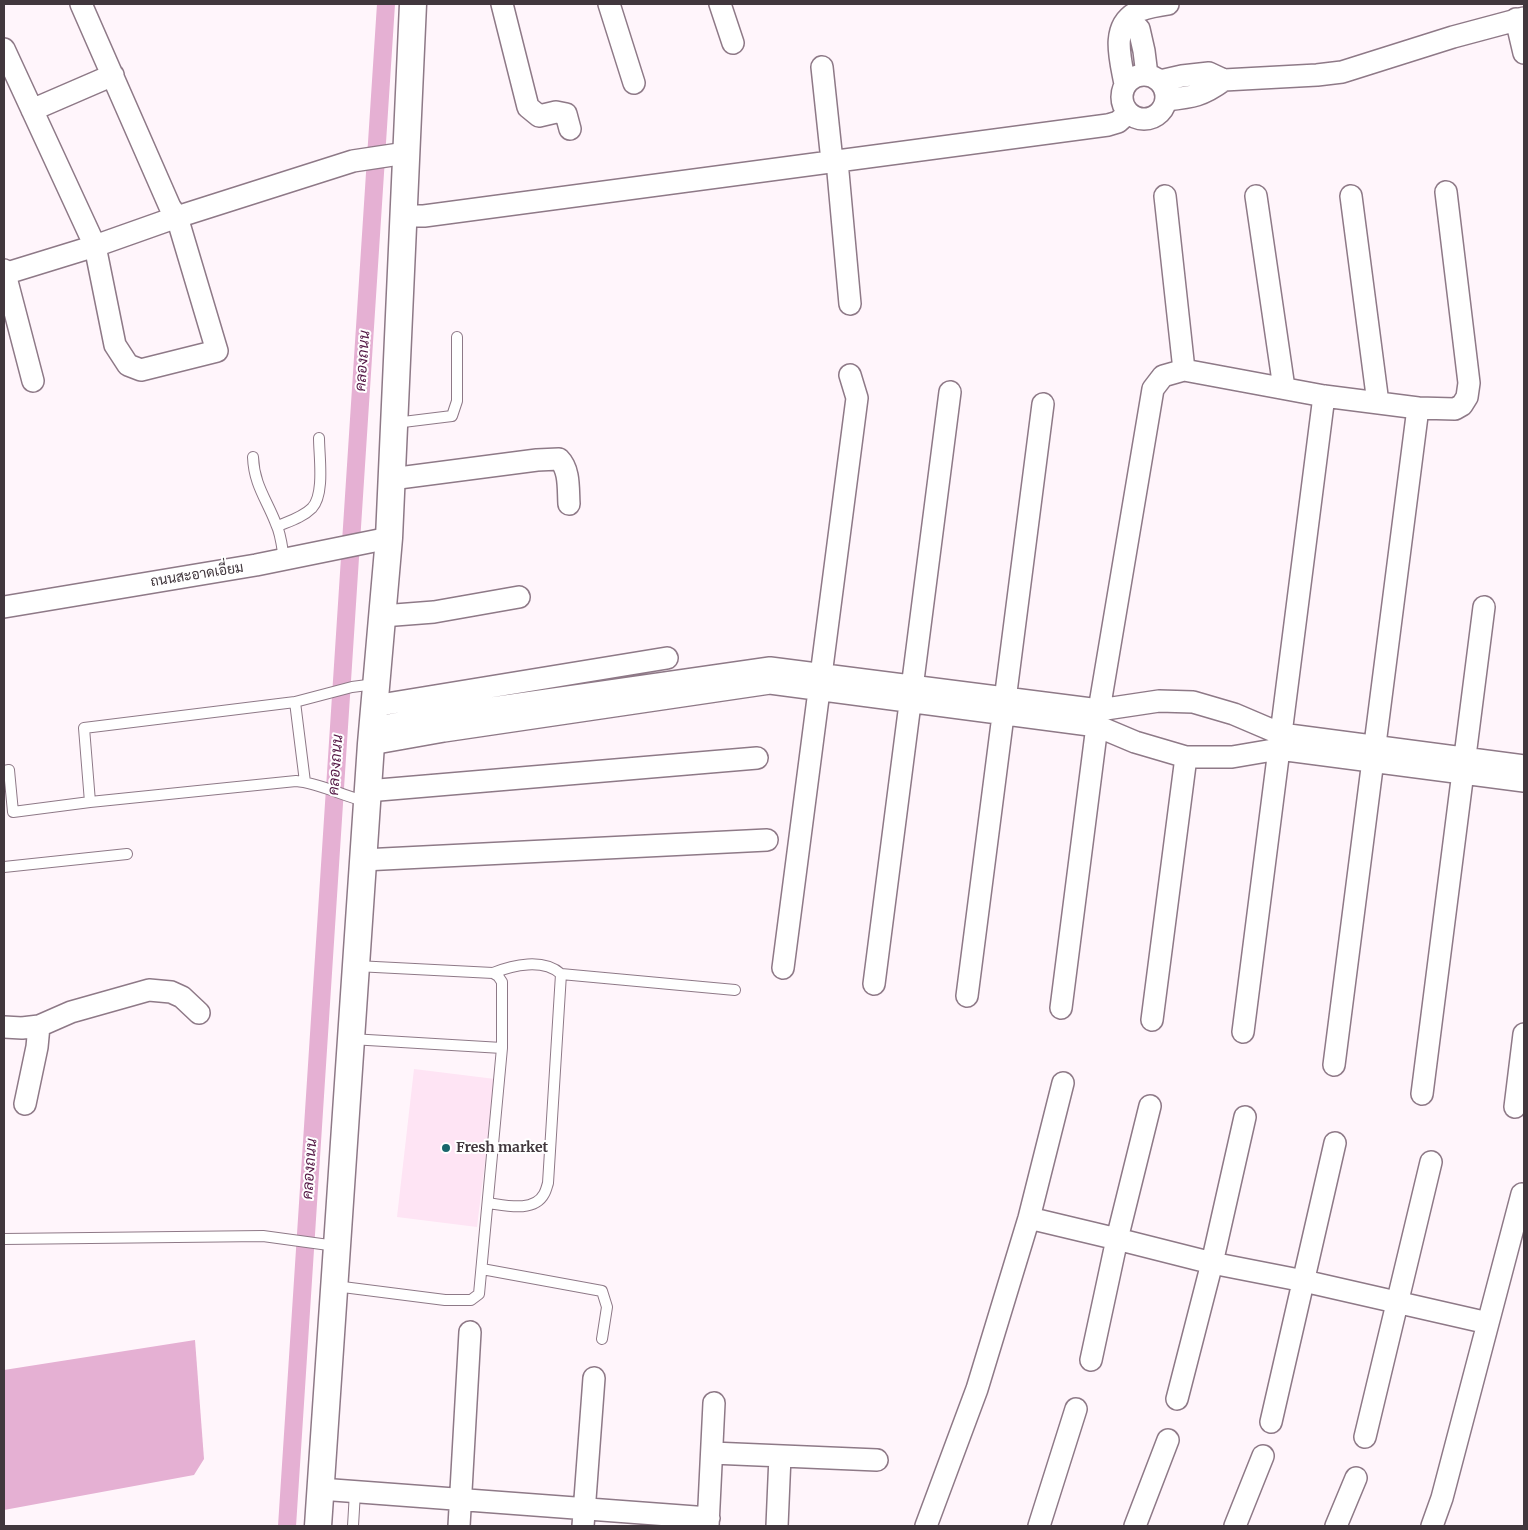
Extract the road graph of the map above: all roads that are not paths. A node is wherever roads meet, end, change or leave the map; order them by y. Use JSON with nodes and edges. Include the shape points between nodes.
{"nodes":[{"id":1,"x":81,"y":4,"type":"edge"},
{"id":2,"x":413,"y":4,"type":"edge"},
{"id":3,"x":502,"y":4,"type":"edge"},
{"id":4,"x":609,"y":4,"type":"edge"},
{"id":5,"x":720,"y":4,"type":"edge"},
{"id":6,"x":1168,"y":4,"type":"edge"},
{"id":7,"x":1128,"y":18,"type":"junction"},
{"id":8,"x":1520,"y":18,"type":"edge"},
{"id":9,"x":733,"y":43,"type":"dead end"},
{"id":10,"x":4,"y":49,"type":"edge"},
{"id":11,"x":1524,"y":53,"type":"edge"},
{"id":12,"x":822,"y":67,"type":"dead end"},
{"id":13,"x":113,"y":75,"type":"junction"},
{"id":14,"x":634,"y":83,"type":"dead end"},
{"id":15,"x":1125,"y":84,"type":"junction"},
{"id":16,"x":1158,"y":85,"type":"junction"},
{"id":17,"x":32,"y":110,"type":"junction"},
{"id":18,"x":1128,"y":113,"type":"junction"},
{"id":19,"x":570,"y":129,"type":"dead end"},
{"id":20,"x":399,"y":154,"type":"junction"},
{"id":21,"x":835,"y":161,"type":"junction"},
{"id":22,"x":1446,"y":192,"type":"dead end"},
{"id":23,"x":1165,"y":196,"type":"dead end"},
{"id":24,"x":1256,"y":196,"type":"dead end"},
{"id":25,"x":1351,"y":196,"type":"dead end"},
{"id":26,"x":404,"y":216,"type":"junction"},
{"id":27,"x":176,"y":217,"type":"junction"},
{"id":28,"x":95,"y":246,"type":"junction"},
{"id":29,"x":4,"y":273,"type":"edge"},
{"id":30,"x":850,"y":304,"type":"dead end"},
{"id":31,"x":457,"y":338,"type":"dead end"},
{"id":32,"x":1184,"y":370,"type":"junction"},
{"id":33,"x":850,"y":376,"type":"dead end"},
{"id":34,"x":34,"y":381,"type":"dead end"},
{"id":35,"x":1284,"y":388,"type":"junction"},
{"id":36,"x":950,"y":392,"type":"dead end"},
{"id":37,"x":1324,"y":396,"type":"junction"},
{"id":38,"x":1378,"y":403,"type":"junction"},
{"id":39,"x":1043,"y":404,"type":"dead end"},
{"id":40,"x":1418,"y":408,"type":"junction"},
{"id":41,"x":394,"y":423,"type":"junction"},
{"id":42,"x":319,"y":438,"type":"dead end"},
{"id":43,"x":254,"y":457,"type":"dead end"},
{"id":44,"x":391,"y":479,"type":"junction"},
{"id":45,"x":569,"y":504,"type":"dead end"},
{"id":46,"x":278,"y":526,"type":"junction"},
{"id":47,"x":379,"y":540,"type":"junction"},
{"id":48,"x":293,"y":557,"type":"junction"},
{"id":49,"x":519,"y":597,"type":"dead end"},
{"id":50,"x":4,"y":607,"type":"edge"},
{"id":51,"x":1484,"y":607,"type":"dead end"},
{"id":52,"x":382,"y":616,"type":"junction"},
{"id":53,"x":667,"y":658,"type":"dead end"},
{"id":54,"x":820,"y":682,"type":"junction"},
{"id":55,"x":911,"y":694,"type":"junction"},
{"id":56,"x":295,"y":702,"type":"junction"},
{"id":57,"x":1005,"y":706,"type":"junction"},
{"id":58,"x":369,"y":710,"type":"junction"},
{"id":59,"x":1098,"y":718,"type":"junction"},
{"id":60,"x":1280,"y":742,"type":"junction"},
{"id":61,"x":1374,"y":754,"type":"junction"},
{"id":62,"x":1186,"y":757,"type":"junction"},
{"id":63,"x":758,"y":758,"type":"dead end"},
{"id":64,"x":1464,"y":766,"type":"junction"},
{"id":65,"x":1524,"y":766,"type":"edge"},
{"id":66,"x":4,"y":771,"type":"edge"},
{"id":67,"x":1524,"y":781,"type":"edge"},
{"id":68,"x":305,"y":782,"type":"junction"},
{"id":69,"x":361,"y":796,"type":"junction"},
{"id":70,"x":90,"y":802,"type":"junction"},
{"id":71,"x":766,"y":840,"type":"dead end"},
{"id":72,"x":127,"y":854,"type":"dead end"},
{"id":73,"x":363,"y":860,"type":"junction"},
{"id":74,"x":4,"y":866,"type":"edge"},
{"id":75,"x":355,"y":966,"type":"junction"},
{"id":76,"x":783,"y":968,"type":"dead end"},
{"id":77,"x":492,"y":973,"type":"junction"},
{"id":78,"x":561,"y":974,"type":"junction"},
{"id":79,"x":874,"y":984,"type":"dead end"},
{"id":80,"x":735,"y":990,"type":"dead end"},
{"id":81,"x":968,"y":996,"type":"dead end"},
{"id":82,"x":1060,"y":1008,"type":"dead end"},
{"id":83,"x":199,"y":1013,"type":"dead end"},
{"id":84,"x":1152,"y":1020,"type":"dead end"},
{"id":85,"x":39,"y":1026,"type":"junction"},
{"id":86,"x":4,"y":1027,"type":"edge"},
{"id":87,"x":1243,"y":1032,"type":"dead end"},
{"id":88,"x":1524,"y":1034,"type":"edge"},
{"id":89,"x":350,"y":1039,"type":"junction"},
{"id":90,"x":502,"y":1048,"type":"junction"},
{"id":91,"x":1334,"y":1065,"type":"dead end"},
{"id":92,"x":1063,"y":1083,"type":"dead end"},
{"id":93,"x":1422,"y":1094,"type":"dead end"},
{"id":94,"x":25,"y":1104,"type":"dead end"},
{"id":95,"x":1150,"y":1106,"type":"dead end"},
{"id":96,"x":1515,"y":1107,"type":"dead end"},
{"id":97,"x":1245,"y":1117,"type":"dead end"},
{"id":98,"x":1335,"y":1143,"type":"dead end"},
{"id":99,"x":1431,"y":1162,"type":"dead end"},
{"id":100,"x":1522,"y":1194,"type":"dead end"},
{"id":101,"x":488,"y":1204,"type":"junction"},
{"id":102,"x":1029,"y":1218,"type":"junction"},
{"id":103,"x":4,"y":1239,"type":"edge"},
{"id":104,"x":1117,"y":1239,"type":"junction"},
{"id":105,"x":329,"y":1245,"type":"junction"},
{"id":106,"x":1212,"y":1263,"type":"junction"},
{"id":107,"x":482,"y":1269,"type":"junction"},
{"id":108,"x":1304,"y":1281,"type":"junction"},
{"id":109,"x":334,"y":1285,"type":"junction"},
{"id":110,"x":1397,"y":1303,"type":"junction"},
{"id":111,"x":1488,"y":1323,"type":"junction"},
{"id":112,"x":470,"y":1332,"type":"dead end"},
{"id":113,"x":602,"y":1339,"type":"dead end"},
{"id":114,"x":1091,"y":1360,"type":"dead end"},
{"id":115,"x":594,"y":1378,"type":"dead end"},
{"id":116,"x":1177,"y":1398,"type":"dead end"},
{"id":117,"x":714,"y":1403,"type":"dead end"},
{"id":118,"x":1076,"y":1409,"type":"dead end"},
{"id":119,"x":1271,"y":1422,"type":"dead end"},
{"id":120,"x":1365,"y":1437,"type":"dead end"},
{"id":121,"x":1168,"y":1440,"type":"dead end"},
{"id":122,"x":712,"y":1453,"type":"junction"},
{"id":123,"x":780,"y":1456,"type":"junction"},
{"id":124,"x":1263,"y":1456,"type":"dead end"},
{"id":125,"x":877,"y":1460,"type":"dead end"},
{"id":126,"x":1356,"y":1478,"type":"dead end"},
{"id":127,"x":320,"y":1489,"type":"junction"},
{"id":128,"x":355,"y":1492,"type":"junction"},
{"id":129,"x":460,"y":1500,"type":"junction"},
{"id":130,"x":584,"y":1517,"type":"edge"},
{"id":131,"x":708,"y":1522,"type":"edge"},
{"id":132,"x":318,"y":1526,"type":"edge"},
{"id":133,"x":353,"y":1526,"type":"edge"},
{"id":134,"x":459,"y":1526,"type":"edge"},
{"id":135,"x":777,"y":1526,"type":"edge"},
{"id":136,"x":926,"y":1526,"type":"edge"},
{"id":137,"x":1039,"y":1526,"type":"edge"},
{"id":138,"x":1135,"y":1526,"type":"edge"},
{"id":139,"x":1235,"y":1526,"type":"edge"},
{"id":140,"x":1336,"y":1526,"type":"edge"},
{"id":141,"x":1432,"y":1526,"type":"edge"}],
"edges":[{"from":1,"to":13,"type":"street"},
{"from":2,"to":20,"type":"street"},
{"from":3,"to":19,"type":"street","via":[[528,107],[539,116],[556,112],[566,114]]},
{"from":4,"to":14,"type":"street"},
{"from":5,"to":9,"type":"street"},
{"from":6,"to":7,"type":"street","via":[[1135,12]]},
{"from":7,"to":15,"type":"street","via":[[1119,32]]},
{"from":7,"to":16,"type":"street","via":[[1139,28],[1144,51]]},
{"from":8,"to":11,"type":"street"},
{"from":8,"to":16,"type":"street","via":[[1342,72],[1224,80],[1209,73],[1182,76]]},
{"from":10,"to":17,"type":"street"},
{"from":12,"to":21,"type":"street"},
{"from":13,"to":17,"type":"street"},
{"from":13,"to":27,"type":"street"},
{"from":15,"to":16,"type":"street","via":[[1139,75]]},
{"from":15,"to":18,"type":"street","via":[[1123,104]]},
{"from":16,"to":18,"type":"street","via":[[1163,110],[1146,120]]},
{"from":17,"to":28,"type":"street"},
{"from":18,"to":21,"type":"street","via":[[1118,122],[1108,124]]},
{"from":20,"to":26,"type":"street"},
{"from":20,"to":27,"type":"street","via":[[353,161]]},
{"from":21,"to":26,"type":"street","via":[[424,216]]},
{"from":21,"to":30,"type":"street"},
{"from":22,"to":40,"type":"street","via":[[1469,384],[1462,405],[1455,409]]},
{"from":23,"to":32,"type":"street"},
{"from":24,"to":35,"type":"street"},
{"from":25,"to":38,"type":"street"},
{"from":26,"to":41,"type":"street"},
{"from":27,"to":28,"type":"street"},
{"from":27,"to":28,"type":"street","via":[[217,351],[141,370],[128,365],[115,345]]},
{"from":28,"to":29,"type":"street"},
{"from":29,"to":34,"type":"street"},
{"from":31,"to":41,"type":"lane","via":[[457,401],[452,416]]},
{"from":32,"to":35,"type":"street"},
{"from":32,"to":59,"type":"street","via":[[1163,376],[1153,389]]},
{"from":33,"to":54,"type":"street","via":[[857,398]]},
{"from":35,"to":37,"type":"street"},
{"from":36,"to":55,"type":"street"},
{"from":37,"to":38,"type":"street"},
{"from":37,"to":60,"type":"street"},
{"from":38,"to":40,"type":"street"},
{"from":39,"to":57,"type":"street"},
{"from":40,"to":61,"type":"street"},
{"from":41,"to":44,"type":"street"},
{"from":42,"to":46,"type":"lane","via":[[320,491],[314,506],[300,517]]},
{"from":43,"to":46,"type":"lane","via":[[257,484]]},
{"from":44,"to":45,"type":"street","via":[[559,459],[568,477]]},
{"from":44,"to":47,"type":"street"},
{"from":46,"to":48,"type":"lane"},
{"from":47,"to":48,"type":"street","name":"ถนนสะอาดเอี่ยม"},
{"from":47,"to":52,"type":"street"},
{"from":48,"to":50,"type":"street","name":"ถนนสะอาดเอี่ยม"},
{"from":49,"to":52,"type":"street","via":[[434,612]]},
{"from":51,"to":64,"type":"street"},
{"from":52,"to":58,"type":"street"},
{"from":53,"to":58,"type":"street"},
{"from":54,"to":55,"type":"street"},
{"from":54,"to":58,"type":"street","via":[[723,682],[443,715]]},
{"from":54,"to":76,"type":"street"},
{"from":55,"to":57,"type":"street"},
{"from":55,"to":79,"type":"street"},
{"from":56,"to":58,"type":"lane","via":[[322,695]]},
{"from":56,"to":68,"type":"lane"},
{"from":56,"to":70,"type":"lane","via":[[84,728]]},
{"from":57,"to":59,"type":"street"},
{"from":57,"to":81,"type":"street"},
{"from":58,"to":69,"type":"street"},
{"from":59,"to":60,"type":"street","via":[[1159,701],[1193,702],[1234,714]]},
{"from":59,"to":62,"type":"street","via":[[1135,742]]},
{"from":59,"to":82,"type":"street"},
{"from":60,"to":61,"type":"street"},
{"from":60,"to":62,"type":"street","via":[[1232,757]]},
{"from":60,"to":87,"type":"street"},
{"from":61,"to":64,"type":"street"},
{"from":61,"to":91,"type":"street"},
{"from":62,"to":84,"type":"street"},
{"from":63,"to":69,"type":"street"},
{"from":64,"to":65,"type":"street"},
{"from":64,"to":67,"type":"street"},
{"from":64,"to":93,"type":"street"},
{"from":66,"to":70,"type":"lane","via":[[9,770],[13,812]]},
{"from":68,"to":69,"type":"lane"},
{"from":68,"to":70,"type":"lane"},
{"from":69,"to":73,"type":"street"},
{"from":71,"to":73,"type":"street"},
{"from":72,"to":74,"type":"lane"},
{"from":73,"to":75,"type":"street"},
{"from":75,"to":77,"type":"lane"},
{"from":75,"to":89,"type":"street"},
{"from":77,"to":78,"type":"lane","via":[[511,966],[542,965],[554,967]]},
{"from":77,"to":90,"type":"lane","via":[[502,982]]},
{"from":78,"to":80,"type":"lane"},
{"from":78,"to":101,"type":"lane","via":[[548,1183],[544,1194],[534,1203],[521,1207]]},
{"from":83,"to":85,"type":"street","via":[[182,997],[171,992],[149,990],[71,1012]]},
{"from":85,"to":86,"type":"street"},
{"from":85,"to":94,"type":"street"},
{"from":88,"to":96,"type":"street"},
{"from":89,"to":90,"type":"lane"},
{"from":89,"to":105,"type":"street"},
{"from":90,"to":101,"type":"lane"},
{"from":92,"to":102,"type":"street"},
{"from":95,"to":104,"type":"street"},
{"from":97,"to":106,"type":"street"},
{"from":98,"to":108,"type":"street"},
{"from":99,"to":110,"type":"street"},
{"from":100,"to":111,"type":"street"},
{"from":101,"to":107,"type":"lane"},
{"from":102,"to":104,"type":"street"},
{"from":102,"to":136,"type":"street","via":[[977,1389]]},
{"from":103,"to":105,"type":"lane","via":[[263,1236]]},
{"from":104,"to":106,"type":"street"},
{"from":104,"to":114,"type":"street"},
{"from":105,"to":109,"type":"street"},
{"from":106,"to":108,"type":"street"},
{"from":106,"to":116,"type":"street"},
{"from":107,"to":109,"type":"lane","via":[[479,1294],[471,1300],[445,1300]]},
{"from":107,"to":113,"type":"lane","via":[[602,1291],[606,1306]]},
{"from":108,"to":110,"type":"street"},
{"from":108,"to":119,"type":"street"},
{"from":109,"to":127,"type":"street"},
{"from":110,"to":111,"type":"street"},
{"from":110,"to":120,"type":"street"},
{"from":111,"to":141,"type":"street"},
{"from":112,"to":129,"type":"street"},
{"from":115,"to":130,"type":"street"},
{"from":117,"to":122,"type":"street"},
{"from":118,"to":137,"type":"street"},
{"from":121,"to":138,"type":"street"},
{"from":122,"to":123,"type":"street"},
{"from":122,"to":131,"type":"street"},
{"from":123,"to":125,"type":"street"},
{"from":123,"to":135,"type":"street"},
{"from":124,"to":139,"type":"street"},
{"from":126,"to":140,"type":"street"},
{"from":127,"to":128,"type":"street"},
{"from":127,"to":132,"type":"street"},
{"from":128,"to":129,"type":"street"},
{"from":128,"to":133,"type":"lane"},
{"from":129,"to":130,"type":"street"},
{"from":129,"to":134,"type":"street"},
{"from":130,"to":131,"type":"street"}]}
